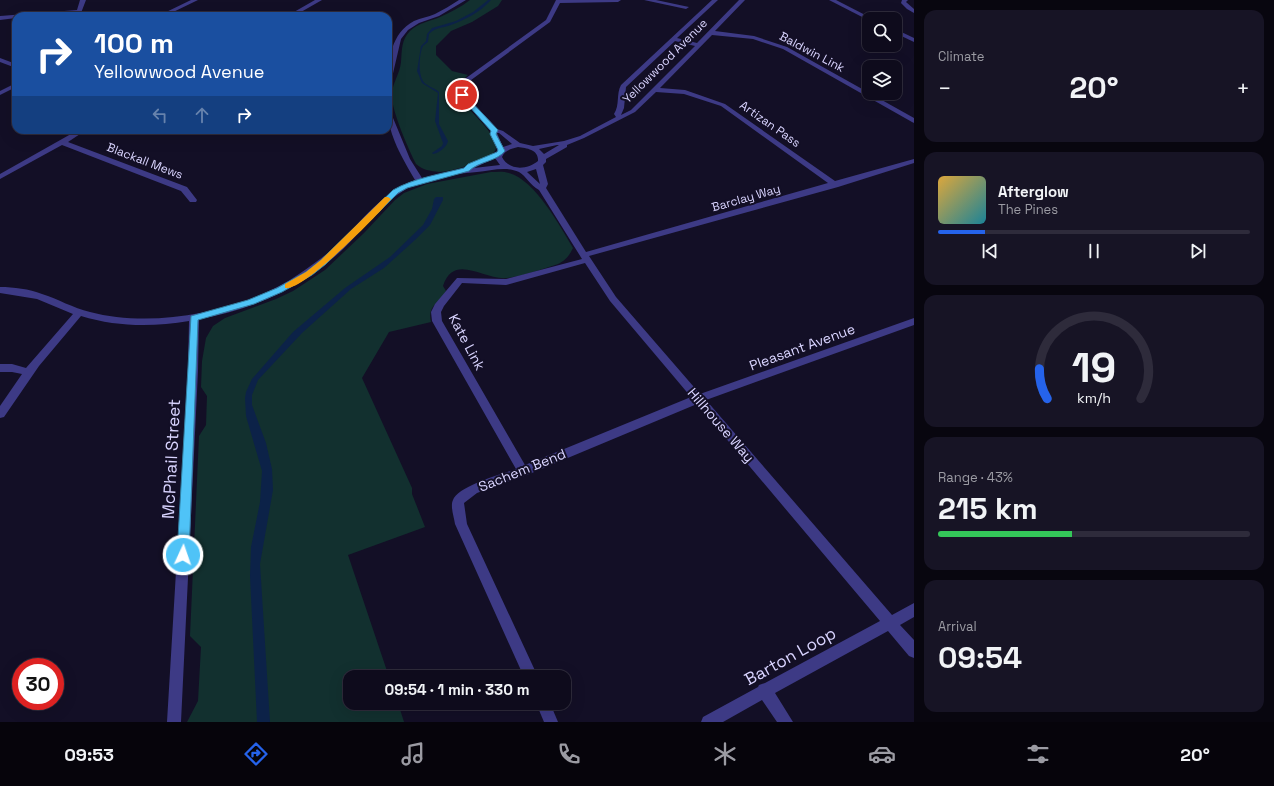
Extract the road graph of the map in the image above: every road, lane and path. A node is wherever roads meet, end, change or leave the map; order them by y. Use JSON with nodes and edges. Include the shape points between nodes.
{"nodes":[{"id":1,"x":83,"y":0,"type":"edge"},
{"id":2,"x":195,"y":0,"type":"edge"},
{"id":3,"x":318,"y":0,"type":"edge"},
{"id":4,"x":463,"y":0,"type":"edge"},
{"id":5,"x":618,"y":0,"type":"edge"},
{"id":6,"x":647,"y":0,"type":"edge"},
{"id":7,"x":715,"y":0,"type":"edge"},
{"id":8,"x":742,"y":0,"type":"edge"},
{"id":9,"x":832,"y":0,"type":"edge"},
{"id":10,"x":905,"y":0,"type":"edge"},
{"id":11,"x":555,"y":1,"type":"edge"},
{"id":12,"x":693,"y":10,"type":"junction"},
{"id":13,"x":914,"y":11,"type":"edge"},
{"id":14,"x":79,"y":12,"type":"edge"},
{"id":15,"x":170,"y":12,"type":"edge"},
{"id":16,"x":297,"y":12,"type":"edge"},
{"id":17,"x":862,"y":15,"type":"edge"},
{"id":18,"x":12,"y":16,"type":"edge"},
{"id":19,"x":0,"y":18,"type":"edge"},
{"id":20,"x":719,"y":23,"type":"junction"},
{"id":21,"x":710,"y":33,"type":"junction"},
{"id":22,"x":739,"y":34,"type":"junction"},
{"id":23,"x":902,"y":34,"type":"edge"},
{"id":24,"x":674,"y":39,"type":"junction"},
{"id":25,"x":914,"y":40,"type":"edge"},
{"id":26,"x":698,"y":45,"type":"junction"},
{"id":27,"x":392,"y":48,"type":"edge"},
{"id":28,"x":396,"y":48,"type":"junction"},
{"id":29,"x":0,"y":60,"type":"edge"},
{"id":30,"x":12,"y":64,"type":"edge"},
{"id":31,"x":392,"y":65,"type":"edge"},
{"id":32,"x":667,"y":78,"type":"junction"},
{"id":33,"x":12,"y":87,"type":"edge"},
{"id":34,"x":655,"y":90,"type":"junction"},
{"id":35,"x":685,"y":92,"type":"junction"},
{"id":36,"x":0,"y":93,"type":"edge"},
{"id":37,"x":619,"y":117,"type":"junction"},
{"id":38,"x":914,"y":121,"type":"edge"},
{"id":39,"x":392,"y":129,"type":"edge"},
{"id":40,"x":495,"y":130,"type":"junction"},
{"id":41,"x":75,"y":134,"type":"edge"},
{"id":42,"x":62,"y":142,"type":"junction"},
{"id":43,"x":565,"y":143,"type":"junction"},
{"id":44,"x":518,"y":146,"type":"junction"},
{"id":45,"x":533,"y":148,"type":"junction"},
{"id":46,"x":500,"y":152,"type":"junction"},
{"id":47,"x":914,"y":161,"type":"edge"},
{"id":48,"x":541,"y":162,"type":"junction"},
{"id":49,"x":507,"y":167,"type":"junction"},
{"id":50,"x":467,"y":170,"type":"junction"},
{"id":51,"x":521,"y":170,"type":"junction"},
{"id":52,"x":0,"y":177,"type":"edge"},
{"id":53,"x":420,"y":181,"type":"junction"},
{"id":54,"x":835,"y":185,"type":"junction"},
{"id":55,"x":542,"y":188,"type":"junction"},
{"id":56,"x":193,"y":200,"type":"dead end"},
{"id":57,"x":586,"y":258,"type":"junction"},
{"id":58,"x":0,"y":290,"type":"edge"},
{"id":59,"x":79,"y":313,"type":"junction"},
{"id":60,"x":194,"y":318,"type":"junction"},
{"id":61,"x":914,"y":321,"type":"edge"},
{"id":62,"x":0,"y":368,"type":"edge"},
{"id":63,"x":28,"y":372,"type":"junction"},
{"id":64,"x":698,"y":399,"type":"junction"},
{"id":65,"x":0,"y":414,"type":"edge"},
{"id":66,"x":523,"y":471,"type":"junction"},
{"id":67,"x":914,"y":610,"type":"edge"},
{"id":68,"x":890,"y":623,"type":"junction"},
{"id":69,"x":914,"y":651,"type":"edge"},
{"id":70,"x":528,"y":670,"type":"edge"},
{"id":71,"x":764,"y":690,"type":"junction"},
{"id":72,"x":546,"y":710,"type":"edge"},
{"id":73,"x":174,"y":722,"type":"edge"},
{"id":74,"x":551,"y":722,"type":"edge"},
{"id":75,"x":708,"y":722,"type":"edge"},
{"id":76,"x":786,"y":722,"type":"edge"}],
"edges":[{"from":1,"to":14,"type":"street"},
{"from":2,"to":15,"type":"street"},
{"from":3,"to":16,"type":"street"},
{"from":4,"to":28,"type":"street","via":[[406,29],[398,39]]},
{"from":5,"to":11,"type":"street"},
{"from":6,"to":12,"type":"street"},
{"from":7,"to":12,"type":"street","name":"Yellowwood Avenue","via":[[708,7]]},
{"from":8,"to":20,"type":"street","name":"Yellowwood Avenue"},
{"from":9,"to":17,"type":"street"},
{"from":10,"to":13,"type":"street","via":[[904,5]]},
{"from":11,"to":40,"type":"street","via":[[548,21],[464,82],[460,89],[462,95]]},
{"from":12,"to":24,"type":"street","name":"Yellowwood Avenue"},
{"from":18,"to":19,"type":"street"},
{"from":20,"to":21,"type":"street","name":"Yellowwood Avenue"},
{"from":20,"to":22,"type":"street","name":"Baldwin Link"},
{"from":21,"to":22,"type":"street","name":"Baldwin Link"},
{"from":21,"to":26,"type":"street","name":"Yellowwood Avenue"},
{"from":22,"to":38,"type":"street","name":"Baldwin Link","via":[[786,48]]},
{"from":23,"to":25,"type":"street"},
{"from":24,"to":26,"type":"street"},
{"from":24,"to":37,"type":"street","name":"Yellowwood Avenue","via":[[623,86],[621,108],[617,114]]},
{"from":26,"to":32,"type":"street","name":"Yellowwood Avenue"},
{"from":27,"to":28,"type":"street"},
{"from":28,"to":31,"type":"street"},
{"from":29,"to":30,"type":"street"},
{"from":32,"to":34,"type":"street","name":"Yellowwood Avenue"},
{"from":32,"to":35,"type":"street","name":"Artizan Pass"},
{"from":33,"to":36,"type":"street"},
{"from":34,"to":35,"type":"street","name":"Artizan Pass"},
{"from":34,"to":37,"type":"street","name":"Yellowwood Avenue","via":[[633,111]]},
{"from":35,"to":54,"type":"street","name":"Artizan Pass","via":[[729,109]]},
{"from":37,"to":43,"type":"street","name":"Yellowwood Avenue","via":[[599,129]]},
{"from":39,"to":53,"type":"street"},
{"from":40,"to":44,"type":"street"},
{"from":40,"to":46,"type":"street","via":[[493,134]]},
{"from":41,"to":42,"type":"street"},
{"from":42,"to":52,"type":"street"},
{"from":42,"to":56,"type":"street","name":"Blackall Mews","via":[[184,189]]},
{"from":43,"to":45,"type":"street","name":"Yellowwood Avenue"},
{"from":43,"to":48,"type":"street","name":"Yellowwood Avenue"},
{"from":44,"to":45,"type":"street","name":"Yellowwood Avenue"},
{"from":44,"to":46,"type":"street","via":[[510,146]]},
{"from":45,"to":48,"type":"street","via":[[539,152]]},
{"from":46,"to":49,"type":"street","via":[[499,160]]},
{"from":46,"to":50,"type":"street","via":[[470,166]]},
{"from":47,"to":54,"type":"street","name":"Barclay Way"},
{"from":48,"to":51,"type":"street","name":"Yellowwood Avenue","via":[[529,169]]},
{"from":48,"to":55,"type":"street","name":"Hillhouse Way","via":[[544,184]]},
{"from":49,"to":50,"type":"street"},
{"from":49,"to":51,"type":"street"},
{"from":50,"to":53,"type":"street"},
{"from":51,"to":55,"type":"street","name":"Hillhouse Way","via":[[535,185]]},
{"from":53,"to":60,"type":"street","via":[[404,186],[396,192],[340,247],[309,273],[260,299]]},
{"from":54,"to":57,"type":"street","name":"Barclay Way"},
{"from":55,"to":57,"type":"street","name":"Hillhouse Way"},
{"from":57,"to":64,"type":"street","name":"Hillhouse Way","via":[[613,299]]},
{"from":57,"to":66,"type":"street","name":"Kate Link","via":[[506,282],[460,280],[436,312],[437,321]]},
{"from":58,"to":59,"type":"street","via":[[39,296]]},
{"from":59,"to":60,"type":"street","via":[[123,321]]},
{"from":59,"to":63,"type":"street"},
{"from":60,"to":73,"type":"street","name":"McPhail Street"},
{"from":61,"to":64,"type":"street","name":"Pleasant Avenue"},
{"from":62,"to":63,"type":"street"},
{"from":63,"to":65,"type":"street"},
{"from":64,"to":66,"type":"street","name":"Sachem Bend"},
{"from":64,"to":68,"type":"street","name":"Hillhouse Way"},
{"from":66,"to":70,"type":"street","name":"Sachem Bend","via":[[473,489],[458,501],[461,524]]},
{"from":67,"to":68,"type":"street","name":"Barton Loop"},
{"from":68,"to":69,"type":"street","name":"Hillhouse Way"},
{"from":68,"to":71,"type":"street","name":"Barton Loop"},
{"from":71,"to":75,"type":"street","name":"Barton Loop"},
{"from":71,"to":76,"type":"street"},
{"from":72,"to":74,"type":"street"}]}
